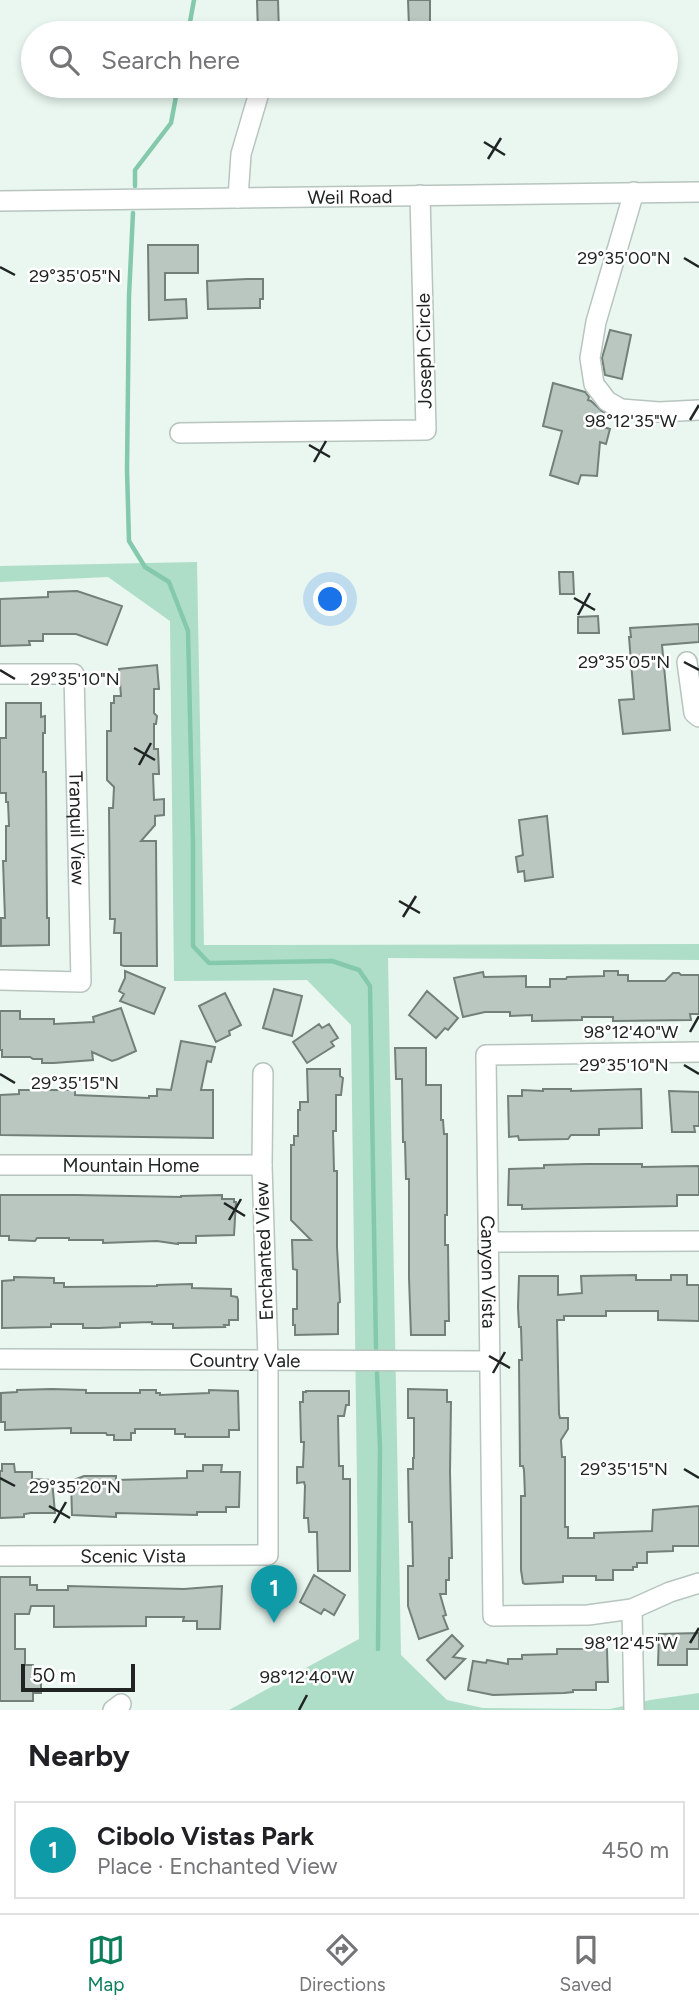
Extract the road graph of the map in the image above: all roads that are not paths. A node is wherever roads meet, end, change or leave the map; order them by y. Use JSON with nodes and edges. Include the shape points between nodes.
{"nodes":[{"id":1,"x":257,"y":98,"type":"edge"},
{"id":2,"x":634,"y":192,"type":"junction"},
{"id":3,"x":699,"y":192,"type":"edge"},
{"id":4,"x":420,"y":195,"type":"junction"},
{"id":5,"x":238,"y":198,"type":"junction"},
{"id":6,"x":0,"y":201,"type":"edge"},
{"id":7,"x":699,"y":410,"type":"edge"},
{"id":8,"x":180,"y":433,"type":"dead end"},
{"id":9,"x":687,"y":662,"type":"dead end"},
{"id":10,"x":0,"y":674,"type":"edge"},
{"id":11,"x":699,"y":717,"type":"edge"},
{"id":12,"x":0,"y":980,"type":"edge"},
{"id":13,"x":699,"y":1052,"type":"edge"},
{"id":14,"x":263,"y":1073,"type":"dead end"},
{"id":15,"x":0,"y":1165,"type":"edge"},
{"id":16,"x":262,"y":1165,"type":"junction"},
{"id":17,"x":699,"y":1241,"type":"edge"},
{"id":18,"x":488,"y":1242,"type":"junction"},
{"id":19,"x":0,"y":1359,"type":"edge"},
{"id":20,"x":268,"y":1360,"type":"junction"},
{"id":21,"x":490,"y":1361,"type":"junction"},
{"id":22,"x":268,"y":1555,"type":"joint"},
{"id":23,"x":0,"y":1556,"type":"edge"},
{"id":24,"x":699,"y":1583,"type":"edge"},
{"id":25,"x":632,"y":1609,"type":"junction"},
{"id":26,"x":634,"y":1710,"type":"edge"}],
"edges":[{"from":1,"to":5,"type":"street","via":[[241,154]]},
{"from":2,"to":3,"type":"street","name":"Weil Road"},
{"from":2,"to":4,"type":"street","name":"Weil Road"},
{"from":2,"to":7,"type":"street","via":[[596,322],[590,358],[594,384],[607,401],[621,409]]},
{"from":4,"to":5,"type":"street","name":"Weil Road"},
{"from":4,"to":8,"type":"street","name":"Joseph Circle","via":[[426,430]]},
{"from":5,"to":6,"type":"street","name":"Weil Road"},
{"from":9,"to":11,"type":"street","via":[[694,713]]},
{"from":10,"to":12,"type":"street","name":"Tranquil View","via":[[74,674],[81,982]]},
{"from":13,"to":18,"type":"street","name":"Canyon Vista","via":[[486,1055]]},
{"from":14,"to":16,"type":"street","name":"Enchanted View"},
{"from":15,"to":16,"type":"street","name":"Mountain Home"},
{"from":16,"to":20,"type":"street","name":"Enchanted View"},
{"from":17,"to":18,"type":"street"},
{"from":18,"to":21,"type":"street","name":"Canyon Vista"},
{"from":19,"to":20,"type":"street","name":"Country Vale"},
{"from":20,"to":21,"type":"street","name":"Country Vale"},
{"from":20,"to":22,"type":"street","name":"Enchanted View"},
{"from":21,"to":25,"type":"street","name":"Canyon Vista","via":[[493,1616],[588,1615]]},
{"from":22,"to":23,"type":"street","name":"Scenic Vista"},
{"from":24,"to":25,"type":"street"},
{"from":25,"to":26,"type":"street"}]}
